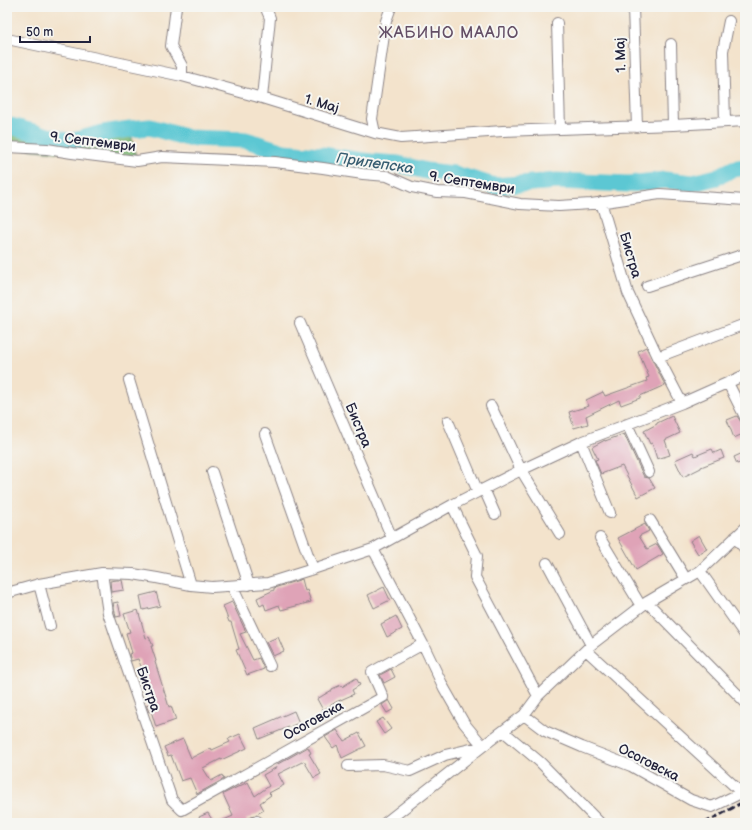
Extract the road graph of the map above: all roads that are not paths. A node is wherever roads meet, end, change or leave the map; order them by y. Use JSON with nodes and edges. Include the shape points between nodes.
{"nodes":[{"id":1,"x":176,"y":7,"type":"edge"},
{"id":2,"x":391,"y":7,"type":"edge"},
{"id":3,"x":633,"y":7,"type":"edge"},
{"id":4,"x":267,"y":11,"type":"dead end"},
{"id":5,"x":729,"y":21,"type":"dead end"},
{"id":6,"x":557,"y":23,"type":"dead end"},
{"id":7,"x":7,"y":39,"type":"edge"},
{"id":8,"x":671,"y":44,"type":"dead end"},
{"id":9,"x":182,"y":76,"type":"junction"},
{"id":10,"x":262,"y":98,"type":"junction"},
{"id":11,"x":745,"y":121,"type":"edge"},
{"id":12,"x":726,"y":122,"type":"junction"},
{"id":13,"x":673,"y":125,"type":"junction"},
{"id":14,"x":637,"y":127,"type":"junction"},
{"id":15,"x":560,"y":128,"type":"junction"},
{"id":16,"x":375,"y":133,"type":"junction"},
{"id":17,"x":7,"y":147,"type":"edge"},
{"id":18,"x":745,"y":200,"type":"edge"},
{"id":19,"x":601,"y":202,"type":"junction"},
{"id":20,"x":745,"y":254,"type":"edge"},
{"id":21,"x":647,"y":286,"type":"dead end"},
{"id":22,"x":300,"y":323,"type":"dead end"},
{"id":23,"x":745,"y":324,"type":"edge"},
{"id":24,"x":658,"y":357,"type":"junction"},
{"id":25,"x":745,"y":376,"type":"edge"},
{"id":26,"x":129,"y":380,"type":"dead end"},
{"id":27,"x":728,"y":383,"type":"junction"},
{"id":28,"x":682,"y":403,"type":"junction"},
{"id":29,"x":491,"y":406,"type":"dead end"},
{"id":30,"x":745,"y":417,"type":"edge"},
{"id":31,"x":448,"y":421,"type":"dead end"},
{"id":32,"x":627,"y":424,"type":"junction"},
{"id":33,"x":265,"y":434,"type":"dead end"},
{"id":34,"x":581,"y":442,"type":"junction"},
{"id":35,"x":521,"y":470,"type":"junction"},
{"id":36,"x":212,"y":472,"type":"dead end"},
{"id":37,"x":649,"y":472,"type":"dead end"},
{"id":38,"x":481,"y":491,"type":"junction"},
{"id":39,"x":452,"y":505,"type":"junction"},
{"id":40,"x":610,"y":512,"type":"dead end"},
{"id":41,"x":495,"y":514,"type":"dead end"},
{"id":42,"x":650,"y":520,"type":"dead end"},
{"id":43,"x":745,"y":528,"type":"edge"},
{"id":44,"x":560,"y":534,"type":"dead end"},
{"id":45,"x":735,"y":537,"type":"junction"},
{"id":46,"x":392,"y":538,"type":"junction"},
{"id":47,"x":600,"y":538,"type":"dead end"},
{"id":48,"x":373,"y":549,"type":"junction"},
{"id":49,"x":745,"y":549,"type":"edge"},
{"id":50,"x":547,"y":563,"type":"dead end"},
{"id":51,"x":313,"y":569,"type":"junction"},
{"id":52,"x":700,"y":572,"type":"junction"},
{"id":53,"x":102,"y":573,"type":"junction"},
{"id":54,"x":686,"y":579,"type":"junction"},
{"id":55,"x":39,"y":584,"type":"junction"},
{"id":56,"x":191,"y":585,"type":"junction"},
{"id":57,"x":249,"y":585,"type":"junction"},
{"id":58,"x":232,"y":586,"type":"junction"},
{"id":59,"x":7,"y":593,"type":"edge"},
{"id":60,"x":644,"y":604,"type":"junction"},
{"id":61,"x":50,"y":626,"type":"dead end"},
{"id":62,"x":745,"y":635,"type":"edge"},
{"id":63,"x":423,"y":644,"type":"junction"},
{"id":64,"x":589,"y":648,"type":"junction"},
{"id":65,"x":270,"y":666,"type":"dead end"},
{"id":66,"x":538,"y":696,"type":"junction"},
{"id":67,"x":745,"y":702,"type":"edge"},
{"id":68,"x":524,"y":715,"type":"junction"},
{"id":69,"x":503,"y":731,"type":"junction"},
{"id":70,"x":483,"y":746,"type":"junction"},
{"id":71,"x":348,"y":766,"type":"dead end"},
{"id":72,"x":743,"y":792,"type":"edge"},
{"id":73,"x":182,"y":810,"type":"joint"},
{"id":74,"x":599,"y":822,"type":"edge"},
{"id":75,"x":385,"y":823,"type":"edge"}],
"edges":[{"from":1,"to":9,"type":"street","via":[[171,46],[182,66]]},
{"from":2,"to":16,"type":"street","via":[[386,21],[372,119]]},
{"from":3,"to":14,"type":"street","name":"1. Мај"},
{"from":4,"to":10,"type":"street","via":[[270,18]]},
{"from":5,"to":12,"type":"street","via":[[724,51]]},
{"from":6,"to":15,"type":"street"},
{"from":7,"to":9,"type":"street","name":"1. Мај"},
{"from":8,"to":13,"type":"street"},
{"from":9,"to":10,"type":"street","name":"1. Мај"},
{"from":10,"to":16,"type":"street","name":"1. Мај"},
{"from":11,"to":12,"type":"street","name":"1. Мај"},
{"from":12,"to":13,"type":"street","name":"1. Мај"},
{"from":13,"to":14,"type":"street","name":"1. Мај"},
{"from":14,"to":15,"type":"street","name":"1. Мај"},
{"from":15,"to":16,"type":"street","name":"1. Мај","via":[[401,138]]},
{"from":17,"to":19,"type":"street","name":"9. Септември","via":[[48,149],[137,161],[162,156],[275,162],[388,176],[412,186],[437,192],[466,193],[520,204],[558,206]]},
{"from":18,"to":19,"type":"street","name":"9. Септември","via":[[660,194]]},
{"from":19,"to":24,"type":"street","name":"Бистра","via":[[628,293]]},
{"from":20,"to":21,"type":"street","name":"Бистра"},
{"from":22,"to":46,"type":"street","name":"Бистра"},
{"from":23,"to":24,"type":"street"},
{"from":24,"to":28,"type":"street","name":"Бистра"},
{"from":25,"to":27,"type":"street"},
{"from":26,"to":56,"type":"street"},
{"from":27,"to":28,"type":"street"},
{"from":27,"to":30,"type":"street"},
{"from":28,"to":32,"type":"street"},
{"from":29,"to":35,"type":"street"},
{"from":31,"to":38,"type":"street"},
{"from":32,"to":34,"type":"street"},
{"from":32,"to":37,"type":"street"},
{"from":33,"to":51,"type":"street"},
{"from":34,"to":35,"type":"street"},
{"from":34,"to":40,"type":"street"},
{"from":35,"to":38,"type":"street"},
{"from":35,"to":44,"type":"street"},
{"from":36,"to":57,"type":"street"},
{"from":38,"to":39,"type":"street"},
{"from":38,"to":41,"type":"street"},
{"from":39,"to":46,"type":"street"},
{"from":39,"to":66,"type":"street","via":[[477,556],[475,577]]},
{"from":42,"to":54,"type":"street"},
{"from":43,"to":45,"type":"street"},
{"from":45,"to":49,"type":"street"},
{"from":45,"to":52,"type":"street"},
{"from":46,"to":48,"type":"street"},
{"from":47,"to":60,"type":"street"},
{"from":48,"to":51,"type":"street"},
{"from":48,"to":63,"type":"street"},
{"from":50,"to":64,"type":"street","name":"Осоговска"},
{"from":51,"to":57,"type":"street","via":[[268,583]]},
{"from":52,"to":54,"type":"street"},
{"from":52,"to":62,"type":"street"},
{"from":53,"to":55,"type":"street"},
{"from":53,"to":56,"type":"street","via":[[133,574]]},
{"from":53,"to":73,"type":"street","name":"Бистра","via":[[108,613],[121,652],[172,800]]},
{"from":54,"to":60,"type":"street"},
{"from":55,"to":59,"type":"street"},
{"from":55,"to":61,"type":"street"},
{"from":56,"to":58,"type":"street"},
{"from":57,"to":58,"type":"street"},
{"from":58,"to":65,"type":"street"},
{"from":60,"to":64,"type":"street"},
{"from":60,"to":67,"type":"street"},
{"from":63,"to":70,"type":"street","via":[[464,723]]},
{"from":63,"to":73,"type":"street","name":"Осоговска","via":[[372,672],[382,697]]},
{"from":64,"to":66,"type":"street"},
{"from":64,"to":72,"type":"street","name":"Осоговска"},
{"from":66,"to":68,"type":"street"},
{"from":68,"to":69,"type":"street"},
{"from":68,"to":72,"type":"street","name":"Осоговска","via":[[545,731],[631,766],[691,800],[712,807]]},
{"from":69,"to":70,"type":"street"},
{"from":69,"to":74,"type":"street","via":[[540,762]]},
{"from":70,"to":71,"type":"street","via":[[445,755],[410,771],[382,765]]},
{"from":70,"to":75,"type":"street"}]}
